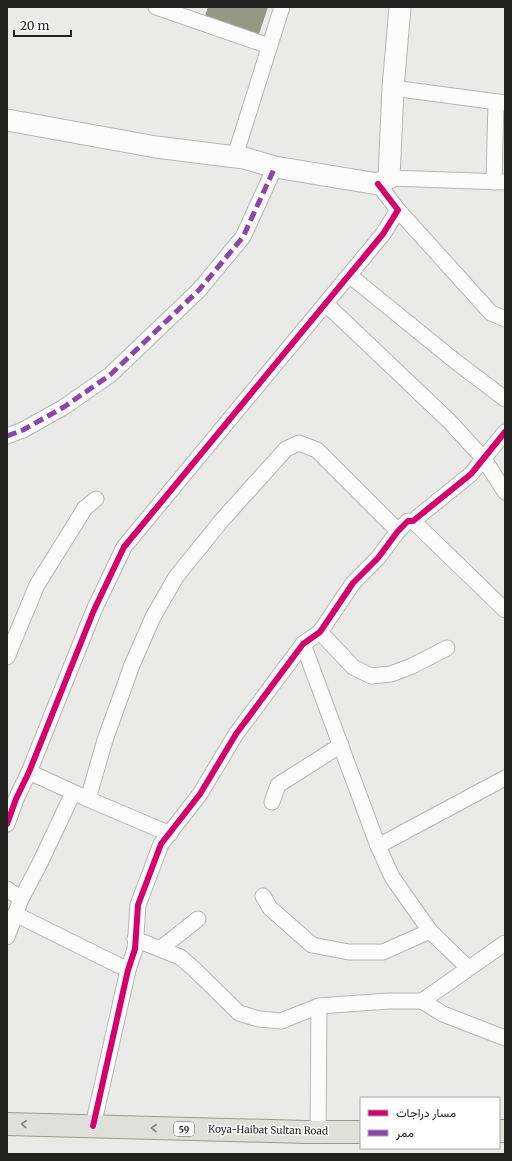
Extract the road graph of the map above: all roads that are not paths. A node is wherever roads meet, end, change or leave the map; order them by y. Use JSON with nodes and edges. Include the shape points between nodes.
{"nodes":[{"id":1,"x":156,"y":7,"type":"edge"},
{"id":2,"x":282,"y":7,"type":"edge"},
{"id":3,"x":400,"y":7,"type":"edge"},
{"id":4,"x":269,"y":46,"type":"junction"},
{"id":5,"x":394,"y":88,"type":"junction"},
{"id":6,"x":501,"y":102,"type":"edge"},
{"id":7,"x":7,"y":120,"type":"edge"},
{"id":8,"x":234,"y":156,"type":"junction"},
{"id":9,"x":275,"y":166,"type":"junction"},
{"id":10,"x":383,"y":181,"type":"junction"},
{"id":11,"x":500,"y":182,"type":"edge"},
{"id":12,"x":398,"y":210,"type":"junction"},
{"id":13,"x":349,"y":275,"type":"junction"},
{"id":14,"x":326,"y":304,"type":"junction"},
{"id":15,"x":505,"y":319,"type":"edge"},
{"id":16,"x":505,"y":399,"type":"edge"},
{"id":17,"x":505,"y":432,"type":"edge"},
{"id":18,"x":7,"y":436,"type":"edge"},
{"id":19,"x":484,"y":459,"type":"junction"},
{"id":20,"x":505,"y":492,"type":"edge"},
{"id":21,"x":96,"y":499,"type":"dead end"},
{"id":22,"x":413,"y":521,"type":"junction"},
{"id":23,"x":398,"y":531,"type":"junction"},
{"id":24,"x":505,"y":610,"type":"edge"},
{"id":25,"x":320,"y":632,"type":"junction"},
{"id":26,"x":303,"y":644,"type":"junction"},
{"id":27,"x":447,"y":648,"type":"dead end"},
{"id":28,"x":7,"y":657,"type":"edge"},
{"id":29,"x":341,"y":745,"type":"junction"},
{"id":30,"x":29,"y":772,"type":"junction"},
{"id":31,"x":505,"y":778,"type":"edge"},
{"id":32,"x":73,"y":793,"type":"junction"},
{"id":33,"x":12,"y":797,"type":"edge"},
{"id":34,"x":88,"y":799,"type":"junction"},
{"id":35,"x":272,"y":802,"type":"dead end"},
{"id":36,"x":7,"y":824,"type":"edge"},
{"id":37,"x":170,"y":834,"type":"junction"},
{"id":38,"x":378,"y":846,"type":"junction"},
{"id":39,"x":7,"y":889,"type":"edge"},
{"id":40,"x":263,"y":896,"type":"dead end"},
{"id":41,"x":21,"y":899,"type":"junction"},
{"id":42,"x":14,"y":914,"type":"junction"},
{"id":43,"x":198,"y":919,"type":"dead end"},
{"id":44,"x":430,"y":931,"type":"junction"},
{"id":45,"x":7,"y":937,"type":"edge"},
{"id":46,"x":135,"y":939,"type":"junction"},
{"id":47,"x":505,"y":943,"type":"edge"},
{"id":48,"x":160,"y":949,"type":"junction"},
{"id":49,"x":468,"y":968,"type":"junction"},
{"id":50,"x":128,"y":970,"type":"junction"},
{"id":51,"x":422,"y":1001,"type":"junction"},
{"id":52,"x":320,"y":1006,"type":"junction"},
{"id":53,"x":505,"y":1038,"type":"edge"},
{"id":54,"x":7,"y":1124,"type":"edge"},
{"id":55,"x":93,"y":1126,"type":"junction"},
{"id":56,"x":318,"y":1132,"type":"junction"},
{"id":57,"x":360,"y":1132,"type":"edge"}],
"edges":[{"from":1,"to":4,"type":"street"},
{"from":2,"to":4,"type":"street"},
{"from":3,"to":5,"type":"street"},
{"from":4,"to":8,"type":"street"},
{"from":5,"to":6,"type":"street"},
{"from":5,"to":10,"type":"street"},
{"from":6,"to":11,"type":"street"},
{"from":7,"to":8,"type":"street","via":[[156,147]]},
{"from":8,"to":9,"type":"street"},
{"from":9,"to":10,"type":"street"},
{"from":9,"to":18,"type":"street","via":[[244,237],[199,290],[110,375],[64,407]]},
{"from":10,"to":11,"type":"street"},
{"from":10,"to":12,"type":"street"},
{"from":12,"to":13,"type":"street","via":[[383,234]]},
{"from":12,"to":15,"type":"street","via":[[490,313]]},
{"from":13,"to":14,"type":"street"},
{"from":13,"to":16,"type":"street"},
{"from":14,"to":19,"type":"street","via":[[449,421]]},
{"from":14,"to":30,"type":"street","via":[[124,547],[94,610]]},
{"from":17,"to":19,"type":"street"},
{"from":19,"to":20,"type":"street"},
{"from":19,"to":22,"type":"street","via":[[471,474]]},
{"from":21,"to":28,"type":"street","via":[[85,508],[37,585]]},
{"from":22,"to":23,"type":"street","via":[[408,521]]},
{"from":22,"to":24,"type":"street"},
{"from":23,"to":25,"type":"street","via":[[378,558],[353,583]]},
{"from":23,"to":34,"type":"street","via":[[317,450],[299,443],[286,449],[222,520],[176,577],[153,617],[132,665],[105,740]]},
{"from":25,"to":26,"type":"street"},
{"from":25,"to":27,"type":"street","via":[[353,667],[371,676],[391,674]]},
{"from":26,"to":29,"type":"street"},
{"from":26,"to":37,"type":"street","via":[[236,734],[200,794]]},
{"from":29,"to":35,"type":"street","via":[[278,785]]},
{"from":29,"to":38,"type":"street"},
{"from":30,"to":32,"type":"street"},
{"from":30,"to":33,"type":"street"},
{"from":31,"to":38,"type":"street"},
{"from":32,"to":34,"type":"street"},
{"from":32,"to":41,"type":"street","via":[[40,865]]},
{"from":33,"to":36,"type":"street"},
{"from":34,"to":37,"type":"street"},
{"from":37,"to":46,"type":"street","via":[[161,844],[138,905]]},
{"from":38,"to":44,"type":"street","via":[[392,877]]},
{"from":39,"to":41,"type":"street"},
{"from":40,"to":44,"type":"street","via":[[270,908],[312,945],[349,952],[383,952]]},
{"from":41,"to":42,"type":"street"},
{"from":42,"to":45,"type":"street"},
{"from":42,"to":50,"type":"street"},
{"from":43,"to":48,"type":"street"},
{"from":44,"to":49,"type":"street"},
{"from":46,"to":48,"type":"street"},
{"from":46,"to":50,"type":"street","via":[[135,949]]},
{"from":47,"to":49,"type":"street"},
{"from":48,"to":52,"type":"street","via":[[180,957],[239,1013],[259,1019],[281,1021]]},
{"from":49,"to":51,"type":"street"},
{"from":50,"to":55,"type":"street"},
{"from":51,"to":52,"type":"street"},
{"from":51,"to":53,"type":"street","via":[[443,1014]]},
{"from":52,"to":56,"type":"street"},
{"from":55,"to":54,"type":"main road","name":"Koya-Haibat Sultan Road","number":"59","one_way":true},
{"from":56,"to":55,"type":"main road","name":"Koya-Haibat Sultan Road","number":"59","one_way":true},
{"from":56,"to":57,"type":"main road","name":"Koya-Haibat Sultan Road","number":"59"}]}
